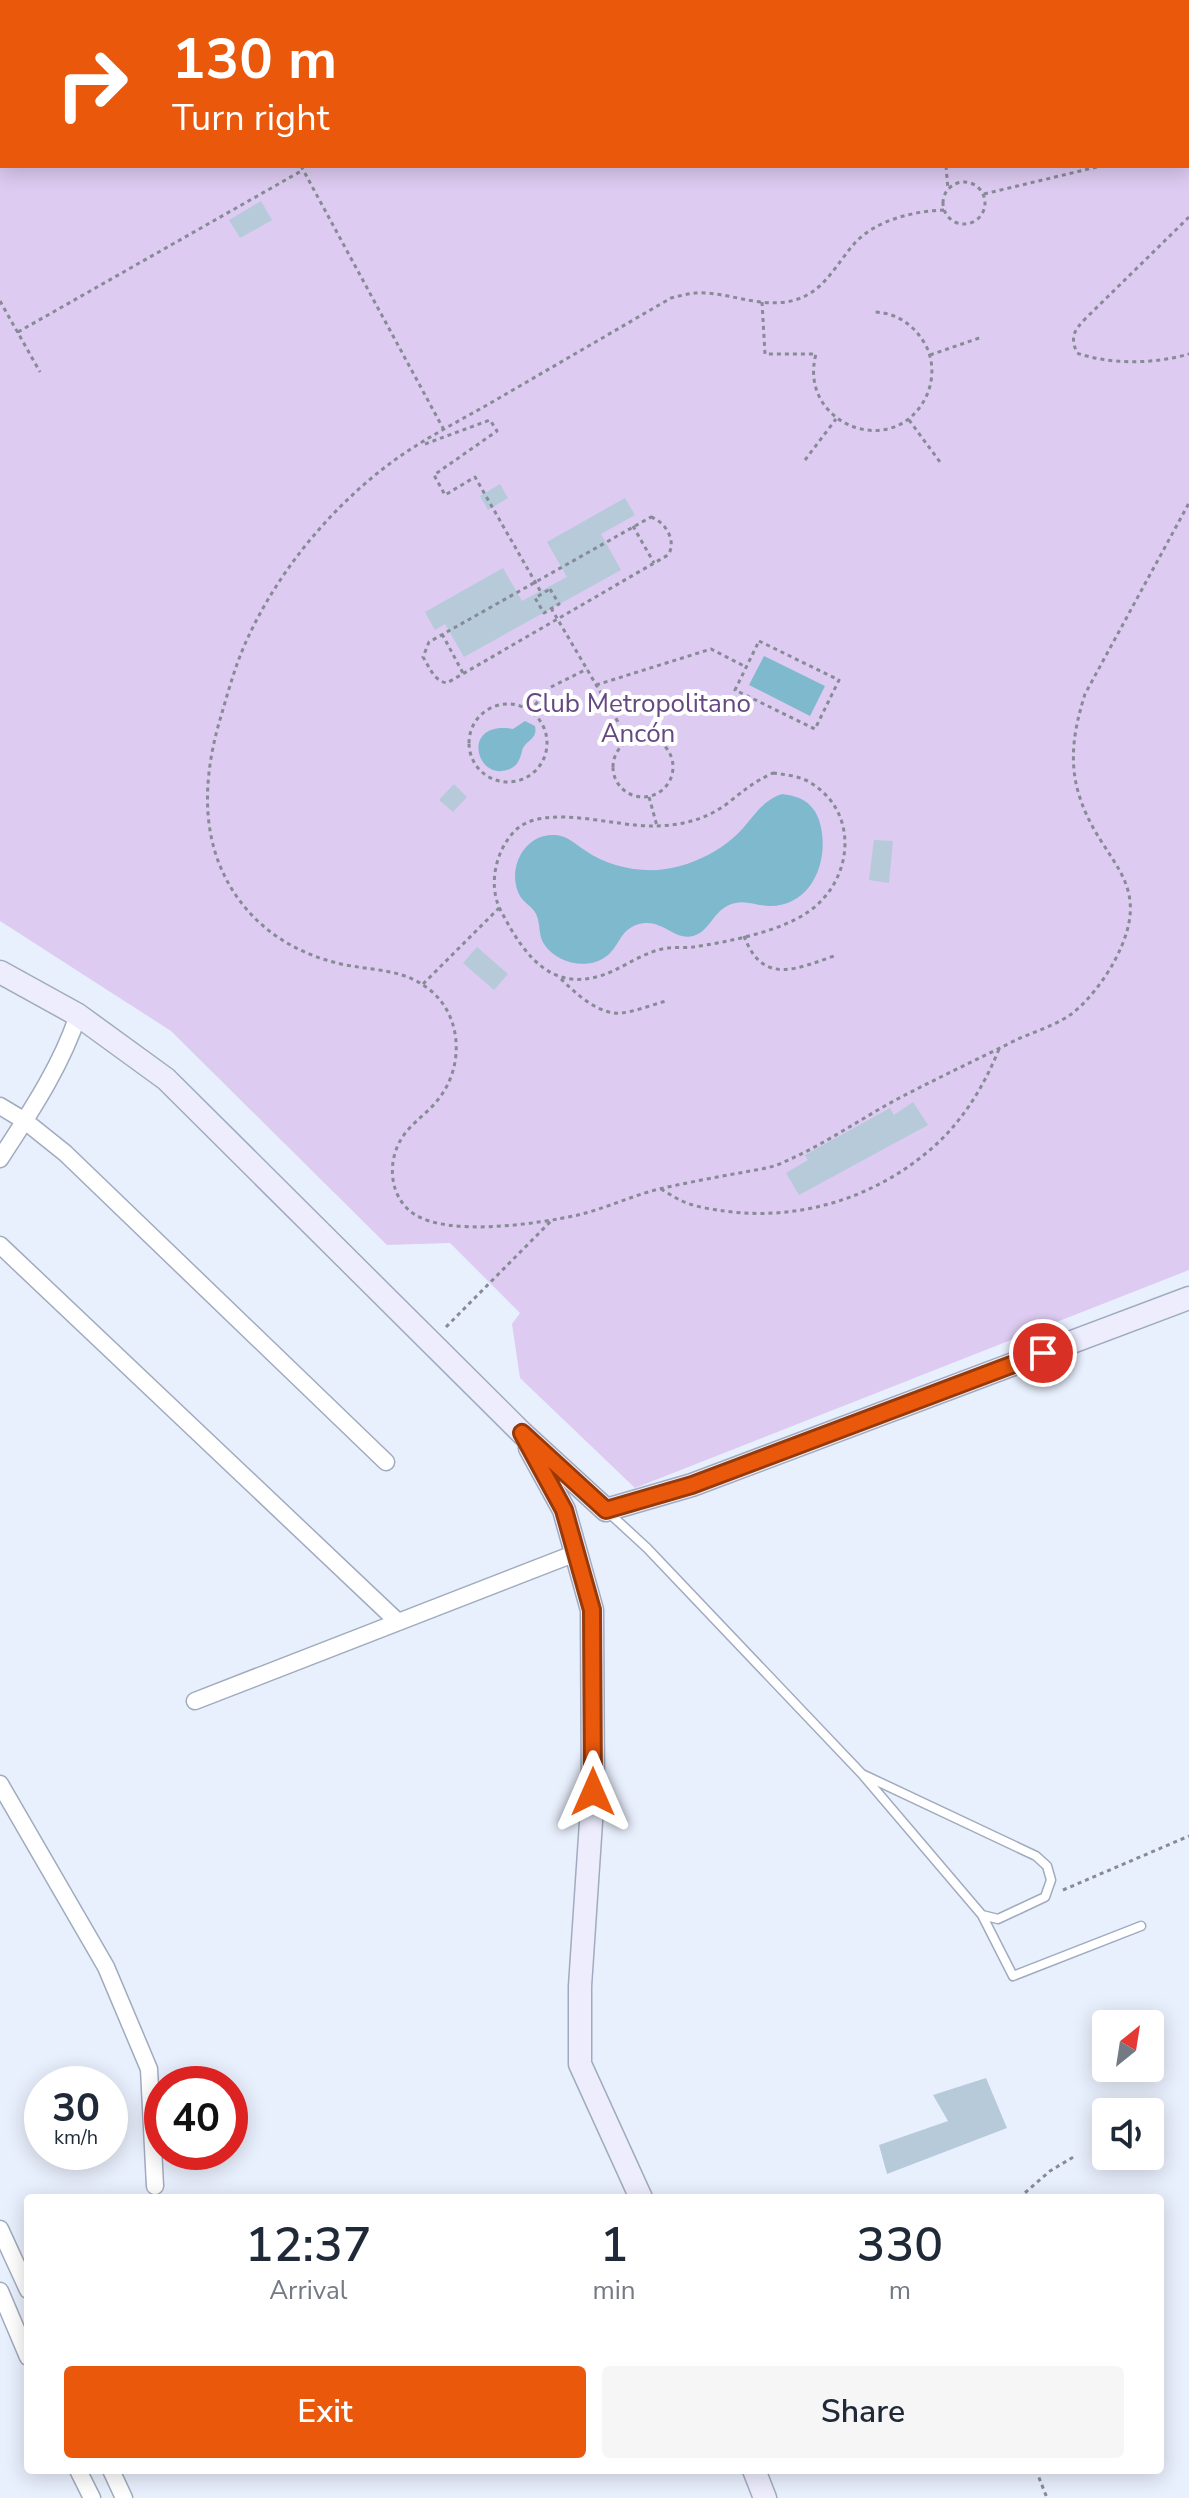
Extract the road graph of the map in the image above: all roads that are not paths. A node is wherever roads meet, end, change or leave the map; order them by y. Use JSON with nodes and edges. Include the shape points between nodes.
{"nodes":[{"id":1,"x":0,"y":972,"type":"edge"},
{"id":2,"x":78,"y":1015,"type":"junction"},
{"id":3,"x":0,"y":1106,"type":"edge"},
{"id":4,"x":25,"y":1121,"type":"junction"},
{"id":5,"x":0,"y":1159,"type":"edge"},
{"id":6,"x":0,"y":1245,"type":"edge"},
{"id":7,"x":1189,"y":1298,"type":"edge"},
{"id":8,"x":522,"y":1433,"type":"junction"},
{"id":9,"x":386,"y":1462,"type":"dead end"},
{"id":10,"x":606,"y":1510,"type":"junction"},
{"id":11,"x":576,"y":1553,"type":"junction"},
{"id":12,"x":398,"y":1622,"type":"junction"},
{"id":13,"x":195,"y":1701,"type":"dead end"},
{"id":14,"x":862,"y":1774,"type":"junction"},
{"id":15,"x":0,"y":1784,"type":"edge"},
{"id":16,"x":982,"y":1915,"type":"junction"},
{"id":17,"x":1141,"y":1926,"type":"dead end"},
{"id":18,"x":155,"y":2186,"type":"dead end"},
{"id":19,"x":639,"y":2194,"type":"edge"},
{"id":20,"x":0,"y":2229,"type":"edge"},
{"id":21,"x":24,"y":2281,"type":"edge"},
{"id":22,"x":0,"y":2291,"type":"edge"},
{"id":23,"x":24,"y":2348,"type":"edge"},
{"id":24,"x":80,"y":2474,"type":"edge"},
{"id":25,"x":113,"y":2474,"type":"edge"},
{"id":26,"x":756,"y":2474,"type":"edge"},
{"id":27,"x":92,"y":2498,"type":"edge"},
{"id":28,"x":124,"y":2498,"type":"edge"},
{"id":29,"x":765,"y":2498,"type":"edge"}],
"edges":[{"from":1,"to":2,"type":"street"},
{"from":2,"to":4,"type":"street","via":[[70,1041]]},
{"from":2,"to":8,"type":"street","via":[[166,1079]]},
{"from":3,"to":4,"type":"street"},
{"from":4,"to":5,"type":"street"},
{"from":4,"to":9,"type":"street","via":[[65,1153]]},
{"from":6,"to":12,"type":"street"},
{"from":7,"to":10,"type":"street","via":[[692,1485]]},
{"from":8,"to":10,"type":"street"},
{"from":8,"to":11,"type":"street","via":[[564,1510]]},
{"from":10,"to":14,"type":"lane"},
{"from":11,"to":12,"type":"street"},
{"from":11,"to":19,"type":"street","via":[[592,1610],[593,1655],[593,1792],[580,2064]]},
{"from":12,"to":13,"type":"street"},
{"from":14,"to":16,"type":"lane"},
{"from":14,"to":16,"type":"lane","via":[[1036,1856],[1047,1866],[1051,1880],[1045,1897],[998,1919]]},
{"from":15,"to":18,"type":"street","via":[[106,1967],[149,2069]]},
{"from":16,"to":17,"type":"lane","via":[[1013,1976]]},
{"from":20,"to":21,"type":"street"},
{"from":22,"to":23,"type":"street"},
{"from":24,"to":27,"type":"street"},
{"from":25,"to":28,"type":"street"},
{"from":26,"to":29,"type":"street"}]}
